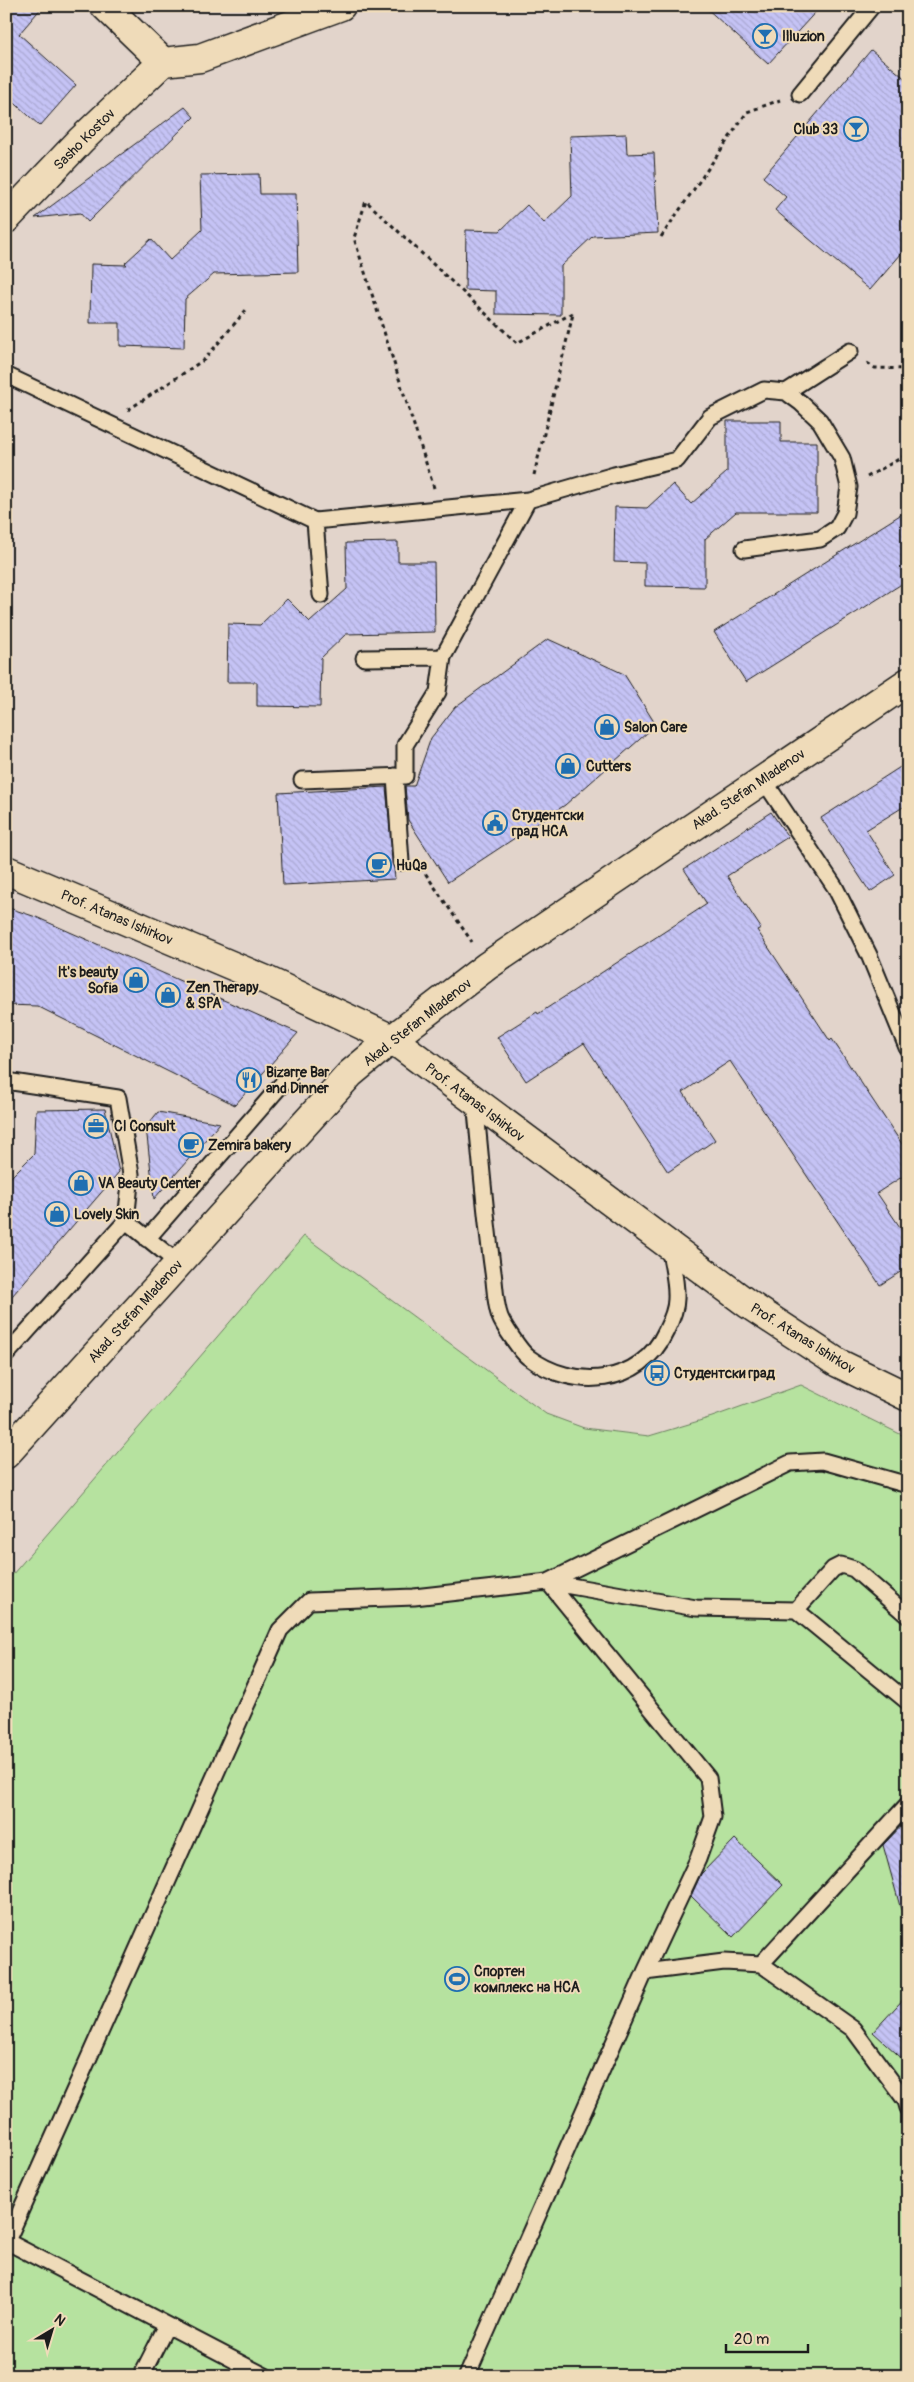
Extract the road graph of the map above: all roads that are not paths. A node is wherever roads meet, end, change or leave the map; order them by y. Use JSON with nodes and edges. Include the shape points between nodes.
{"nodes":[{"id":1,"x":105,"y":6,"type":"edge"},
{"id":2,"x":341,"y":6,"type":"edge"},
{"id":3,"x":872,"y":6,"type":"edge"},
{"id":4,"x":163,"y":62,"type":"junction"},
{"id":5,"x":800,"y":94,"type":"road end"},
{"id":6,"x":6,"y":219,"type":"edge"},
{"id":7,"x":850,"y":351,"type":"road end"},
{"id":8,"x":6,"y":375,"type":"edge"},
{"id":9,"x":786,"y":392,"type":"junction"},
{"id":10,"x":528,"y":500,"type":"junction"},
{"id":11,"x":314,"y":521,"type":"junction"},
{"id":12,"x":744,"y":549,"type":"dead end"},
{"id":13,"x":321,"y":596,"type":"dead end"},
{"id":14,"x":443,"y":656,"type":"junction"},
{"id":15,"x":364,"y":658,"type":"dead end"},
{"id":16,"x":908,"y":682,"type":"edge"},
{"id":17,"x":395,"y":776,"type":"junction"},
{"id":18,"x":764,"y":779,"type":"junction"},
{"id":19,"x":302,"y":780,"type":"dead end"},
{"id":20,"x":400,"y":862,"type":"dead end"},
{"id":21,"x":6,"y":870,"type":"edge"},
{"id":22,"x":392,"y":1039,"type":"junction"},
{"id":23,"x":908,"y":1050,"type":"edge"},
{"id":24,"x":289,"y":1076,"type":"dead end"},
{"id":25,"x":6,"y":1082,"type":"edge"},
{"id":26,"x":475,"y":1102,"type":"junction"},
{"id":27,"x":126,"y":1221,"type":"junction"},
{"id":28,"x":147,"y":1239,"type":"junction"},
{"id":29,"x":669,"y":1246,"type":"junction"},
{"id":30,"x":178,"y":1263,"type":"junction"},
{"id":31,"x":6,"y":1354,"type":"edge"},
{"id":32,"x":908,"y":1397,"type":"edge"},
{"id":33,"x":6,"y":1454,"type":"edge"},
{"id":34,"x":908,"y":1485,"type":"edge"},
{"id":35,"x":548,"y":1582,"type":"junction"},
{"id":36,"x":796,"y":1610,"type":"junction"},
{"id":37,"x":908,"y":1616,"type":"edge"},
{"id":38,"x":908,"y":1702,"type":"edge"},
{"id":39,"x":908,"y":1804,"type":"edge"},
{"id":40,"x":761,"y":1964,"type":"junction"},
{"id":41,"x":645,"y":1972,"type":"junction"},
{"id":42,"x":908,"y":2108,"type":"edge"},
{"id":43,"x":6,"y":2241,"type":"edge"},
{"id":44,"x":167,"y":2325,"type":"junction"},
{"id":45,"x":141,"y":2376,"type":"edge"},
{"id":46,"x":265,"y":2376,"type":"edge"},
{"id":47,"x":467,"y":2376,"type":"edge"}],
"edges":[{"from":1,"to":4,"type":"street"},
{"from":2,"to":4,"type":"street","via":[[200,58]]},
{"from":3,"to":5,"type":"lane"},
{"from":4,"to":6,"type":"street","name":"Sasho Kostov","via":[[81,140]]},
{"from":7,"to":9,"type":"lane"},
{"from":8,"to":11,"type":"lane"},
{"from":9,"to":10,"type":"lane","via":[[764,390],[710,418],[677,460]]},
{"from":9,"to":12,"type":"lane","via":[[820,421],[842,458],[849,487],[845,513],[837,528],[820,539]]},
{"from":10,"to":11,"type":"lane"},
{"from":10,"to":14,"type":"lane"},
{"from":11,"to":13,"type":"lane"},
{"from":14,"to":15,"type":"lane"},
{"from":14,"to":17,"type":"lane","via":[[438,692],[404,745],[405,776]]},
{"from":16,"to":18,"type":"street","name":"Akad. Stefan Mladenov"},
{"from":17,"to":19,"type":"lane"},
{"from":17,"to":20,"type":"lane"},
{"from":18,"to":22,"type":"street","name":"Akad. Stefan Mladenov","via":[[488,966]]},
{"from":18,"to":23,"type":"lane","via":[[836,887],[869,955]]},
{"from":21,"to":22,"type":"street","name":"Prof. Atanas Ishirkov","via":[[266,980]]},
{"from":22,"to":26,"type":"street","name":"Prof. Atanas Ishirkov"},
{"from":22,"to":30,"type":"street","name":"Akad. Stefan Mladenov","via":[[350,1074]]},
{"from":24,"to":28,"type":"lane"},
{"from":25,"to":27,"type":"lane","via":[[118,1098],[131,1174]]},
{"from":26,"to":29,"type":"street","name":"Prof. Atanas Ishirkov"},
{"from":26,"to":29,"type":"lane","via":[[500,1316],[527,1356],[563,1375],[591,1380],[616,1376],[642,1363],[661,1343],[672,1320],[676,1300]]},
{"from":27,"to":28,"type":"lane"},
{"from":27,"to":31,"type":"lane"},
{"from":28,"to":30,"type":"lane"},
{"from":29,"to":32,"type":"street","name":"Prof. Atanas Ishirkov","via":[[748,1304],[838,1363]]},
{"from":30,"to":33,"type":"street","name":"Akad. Stefan Mladenov"},
{"from":34,"to":35,"type":"lane","via":[[823,1460],[790,1463]]},
{"from":35,"to":36,"type":"lane","via":[[696,1608]]},
{"from":35,"to":41,"type":"lane","via":[[708,1778],[713,1816],[698,1859]]},
{"from":35,"to":43,"type":"lane","via":[[414,1597],[309,1601],[280,1630]]},
{"from":36,"to":37,"type":"lane","via":[[832,1569],[841,1565],[854,1570]]},
{"from":36,"to":38,"type":"lane"},
{"from":39,"to":40,"type":"lane"},
{"from":40,"to":41,"type":"lane","via":[[724,1962]]},
{"from":40,"to":42,"type":"lane","via":[[853,2029]]},
{"from":41,"to":47,"type":"lane"},
{"from":43,"to":44,"type":"lane"},
{"from":44,"to":45,"type":"lane"},
{"from":44,"to":46,"type":"lane"}]}
